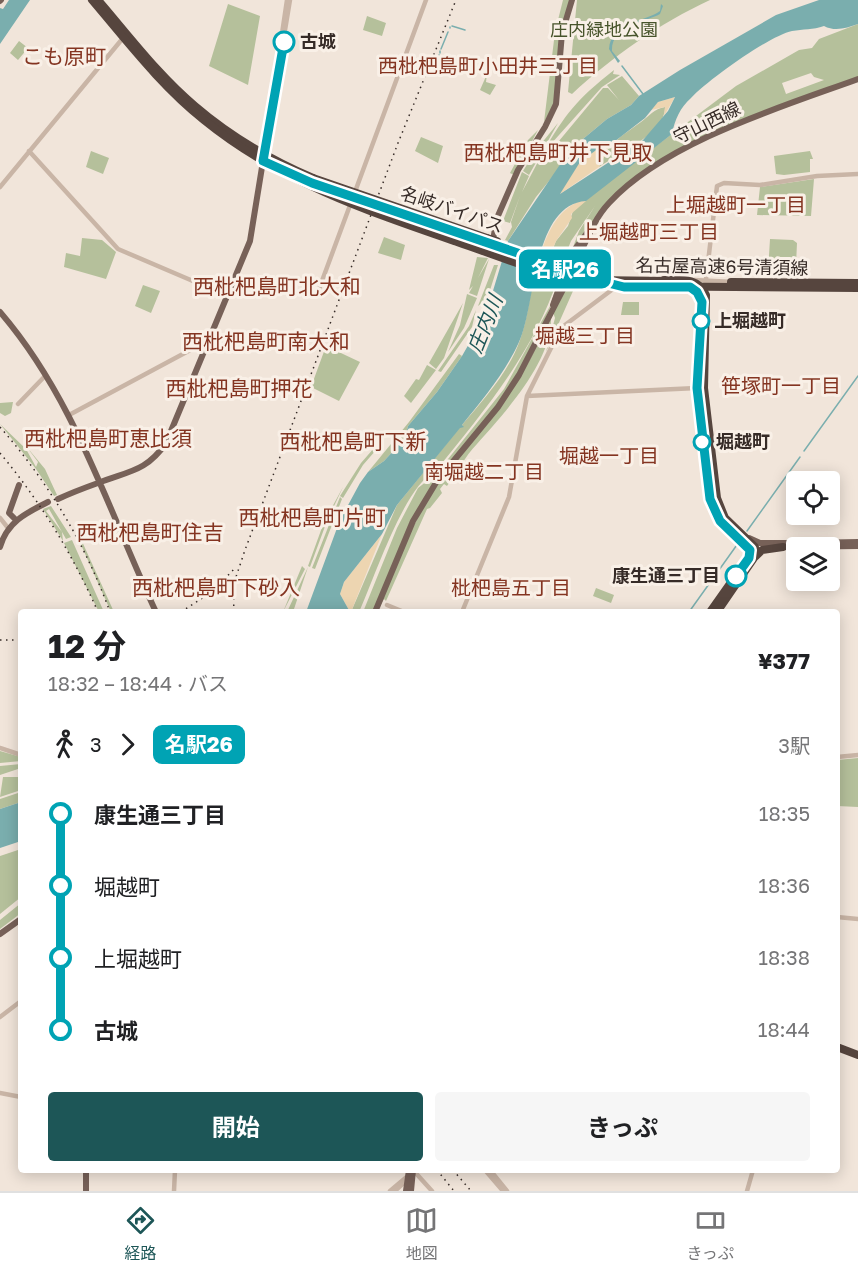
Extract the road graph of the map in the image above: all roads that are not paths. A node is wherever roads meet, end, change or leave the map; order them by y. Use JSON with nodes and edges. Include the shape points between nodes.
{"nodes":[{"id":1,"x":94,"y":0,"type":"edge"},
{"id":2,"x":289,"y":0,"type":"edge"},
{"id":3,"x":426,"y":0,"type":"edge"},
{"id":4,"x":572,"y":0,"type":"edge"},
{"id":5,"x":123,"y":38,"type":"junction"},
{"id":6,"x":858,"y":79,"type":"edge"},
{"id":7,"x":29,"y":151,"type":"junction"},
{"id":8,"x":263,"y":157,"type":"junction"},
{"id":9,"x":858,"y":174,"type":"edge"},
{"id":10,"x":0,"y":187,"type":"edge"},
{"id":11,"x":590,"y":228,"type":"junction"},
{"id":12,"x":492,"y":240,"type":"junction"},
{"id":13,"x":572,"y":269,"type":"junction"},
{"id":14,"x":688,"y":283,"type":"junction"},
{"id":15,"x":617,"y":285,"type":"junction"},
{"id":16,"x":858,"y":285,"type":"edge"},
{"id":17,"x":707,"y":287,"type":"junction"},
{"id":18,"x":318,"y":289,"type":"dead end"},
{"id":19,"x":228,"y":296,"type":"junction"},
{"id":20,"x":0,"y":312,"type":"edge"},
{"id":21,"x":550,"y":317,"type":"junction"},
{"id":22,"x":701,"y":318,"type":"junction"},
{"id":23,"x":210,"y":340,"type":"junction"},
{"id":24,"x":46,"y":375,"type":"junction"},
{"id":25,"x":697,"y":388,"type":"junction"},
{"id":26,"x":527,"y":396,"type":"junction"},
{"id":27,"x":18,"y":404,"type":"dead end"},
{"id":28,"x":69,"y":415,"type":"junction"},
{"id":29,"x":99,"y":482,"type":"junction"},
{"id":30,"x":19,"y":485,"type":"dead end"},
{"id":31,"x":58,"y":499,"type":"dead end"},
{"id":32,"x":48,"y":502,"type":"dead end"},
{"id":33,"x":0,"y":518,"type":"edge"},
{"id":34,"x":16,"y":520,"type":"junction"},
{"id":35,"x":8,"y":528,"type":"junction"},
{"id":36,"x":747,"y":540,"type":"junction"},
{"id":37,"x":767,"y":543,"type":"junction"},
{"id":38,"x":858,"y":544,"type":"edge"},
{"id":39,"x":0,"y":547,"type":"edge"},
{"id":40,"x":783,"y":547,"type":"joint"},
{"id":41,"x":756,"y":550,"type":"junction"},
{"id":42,"x":736,"y":576,"type":"junction"},
{"id":43,"x":387,"y":605,"type":"dead end"},
{"id":44,"x":154,"y":609,"type":"edge"},
{"id":45,"x":376,"y":609,"type":"edge"},
{"id":46,"x":397,"y":609,"type":"edge"},
{"id":47,"x":463,"y":609,"type":"edge"},
{"id":48,"x":712,"y":609,"type":"edge"},
{"id":49,"x":719,"y":609,"type":"edge"},
{"id":50,"x":0,"y":748,"type":"edge"},
{"id":51,"x":18,"y":754,"type":"edge"},
{"id":52,"x":858,"y":755,"type":"edge"},
{"id":53,"x":840,"y":757,"type":"edge"},
{"id":54,"x":840,"y":917,"type":"edge"},
{"id":55,"x":858,"y":919,"type":"edge"},
{"id":56,"x":18,"y":921,"type":"edge"},
{"id":57,"x":0,"y":934,"type":"edge"},
{"id":58,"x":18,"y":1003,"type":"edge"},
{"id":59,"x":0,"y":1017,"type":"edge"},
{"id":60,"x":840,"y":1048,"type":"edge"},
{"id":61,"x":840,"y":1054,"type":"edge"},
{"id":62,"x":858,"y":1055,"type":"edge"},
{"id":63,"x":858,"y":1060,"type":"edge"},
{"id":64,"x":0,"y":1093,"type":"edge"},
{"id":65,"x":18,"y":1096,"type":"edge"},
{"id":66,"x":86,"y":1173,"type":"edge"},
{"id":67,"x":175,"y":1173,"type":"edge"},
{"id":68,"x":490,"y":1173,"type":"edge"},
{"id":69,"x":752,"y":1173,"type":"edge"},
{"id":70,"x":409,"y":1174,"type":"edge"},
{"id":71,"x":86,"y":1191,"type":"edge"},
{"id":72,"x":174,"y":1191,"type":"edge"},
{"id":73,"x":390,"y":1191,"type":"edge"},
{"id":74,"x":395,"y":1191,"type":"edge"},
{"id":75,"x":406,"y":1191,"type":"edge"},
{"id":76,"x":411,"y":1191,"type":"edge"},
{"id":77,"x":432,"y":1191,"type":"edge"},
{"id":78,"x":505,"y":1191,"type":"edge"},
{"id":79,"x":747,"y":1191,"type":"edge"}],
"edges":[{"from":1,"to":5,"type":"highway","name":"名岐バイパス"},
{"from":1,"to":8,"type":"highway","name":"名岐バイパス","via":[[194,106]]},
{"from":1,"to":14,"type":"highway","name":"名古屋高速6号清須線","bridge":true,"via":[[206,118],[252,151],[319,188],[569,276]]},
{"from":1,"to":16,"type":"highway","name":"名古屋高速6号清須線","bridge":true,"via":[[166,85],[204,121],[284,174],[362,209],[583,283],[806,288]]},
{"from":2,"to":8,"type":"street"},
{"from":3,"to":18,"type":"street"},
{"from":4,"to":12,"type":"main road","via":[[562,33],[557,103],[515,177]]},
{"from":5,"to":7,"type":"street"},
{"from":5,"to":8,"type":"highway","name":"名岐バイパス","via":[[178,101],[219,134]]},
{"from":6,"to":11,"type":"main road","name":"守山西線","via":[[699,141],[624,189]]},
{"from":7,"to":10,"type":"street"},
{"from":7,"to":19,"type":"street","via":[[118,249]]},
{"from":8,"to":12,"type":"highway","name":"名岐バイパス","bridge":true,"via":[[312,181]]},
{"from":8,"to":19,"type":"main road","via":[[251,236]]},
{"from":9,"to":17,"type":"street","via":[[760,185],[720,183]]},
{"from":11,"to":13,"type":"main road","name":"守山西線"},
{"from":11,"to":21,"type":"main road","name":"守山西線","via":[[572,254]]},
{"from":12,"to":13,"type":"highway","name":"名岐バイパス","bridge":true},
{"from":13,"to":14,"type":"highway","name":"名岐バイパス","via":[[620,279]]},
{"from":13,"to":15,"type":"highway","name":"名岐バイパス"},
{"from":13,"to":21,"type":"main road","name":"守山西線"},
{"from":14,"to":15,"type":"highway","name":"名岐バイパス"},
{"from":14,"to":16,"type":"highway","name":"名古屋高速6号清須線","bridge":true},
{"from":14,"to":16,"type":"highway","bridge":true},
{"from":14,"to":17,"type":"highway","name":"名岐バイパス"},
{"from":14,"to":22,"type":"highway","via":[[701,298]]},
{"from":15,"to":26,"type":"street","via":[[561,328]]},
{"from":16,"to":17,"type":"street"},
{"from":17,"to":22,"type":"street"},
{"from":17,"to":36,"type":"highway","via":[[704,388],[717,498],[724,518]]},
{"from":19,"to":23,"type":"main road"},
{"from":20,"to":24,"type":"main road"},
{"from":21,"to":45,"type":"main road","via":[[498,407],[437,481],[418,512]]},
{"from":22,"to":25,"type":"highway"},
{"from":23,"to":28,"type":"street"},
{"from":23,"to":29,"type":"main road","via":[[163,447],[138,469]]},
{"from":24,"to":27,"type":"street"},
{"from":24,"to":28,"type":"main road"},
{"from":25,"to":26,"type":"street"},
{"from":25,"to":36,"type":"highway","via":[[712,506],[724,526]]},
{"from":26,"to":47,"type":"street","via":[[509,497]]},
{"from":28,"to":29,"type":"main road"},
{"from":29,"to":31,"type":"main road"},
{"from":29,"to":44,"type":"main road"},
{"from":30,"to":34,"type":"main road","via":[[9,513]]},
{"from":32,"to":34,"type":"main road"},
{"from":33,"to":35,"type":"street"},
{"from":34,"to":35,"type":"main road"},
{"from":35,"to":39,"type":"main road"},
{"from":36,"to":37,"type":"main road"},
{"from":36,"to":41,"type":"highway"},
{"from":36,"to":42,"type":"highway","via":[[751,554]]},
{"from":37,"to":38,"type":"main road"},
{"from":37,"to":41,"type":"main road"},
{"from":38,"to":40,"type":"main road"},
{"from":40,"to":41,"type":"highway"},
{"from":41,"to":42,"type":"main road"},
{"from":41,"to":49,"type":"highway"},
{"from":42,"to":48,"type":"highway"},
{"from":43,"to":46,"type":"street"},
{"from":50,"to":51,"type":"street"},
{"from":52,"to":53,"type":"street"},
{"from":54,"to":55,"type":"street"},
{"from":56,"to":57,"type":"main road"},
{"from":58,"to":59,"type":"street"},
{"from":60,"to":62,"type":"highway"},
{"from":61,"to":63,"type":"highway"},
{"from":64,"to":65,"type":"street"},
{"from":66,"to":71,"type":"main road"},
{"from":67,"to":72,"type":"street"},
{"from":68,"to":78,"type":"street"},
{"from":69,"to":79,"type":"street"},
{"from":70,"to":73,"type":"street"},
{"from":70,"to":74,"type":"street"},
{"from":70,"to":75,"type":"main road"},
{"from":70,"to":76,"type":"main road"},
{"from":70,"to":77,"type":"street"}]}
